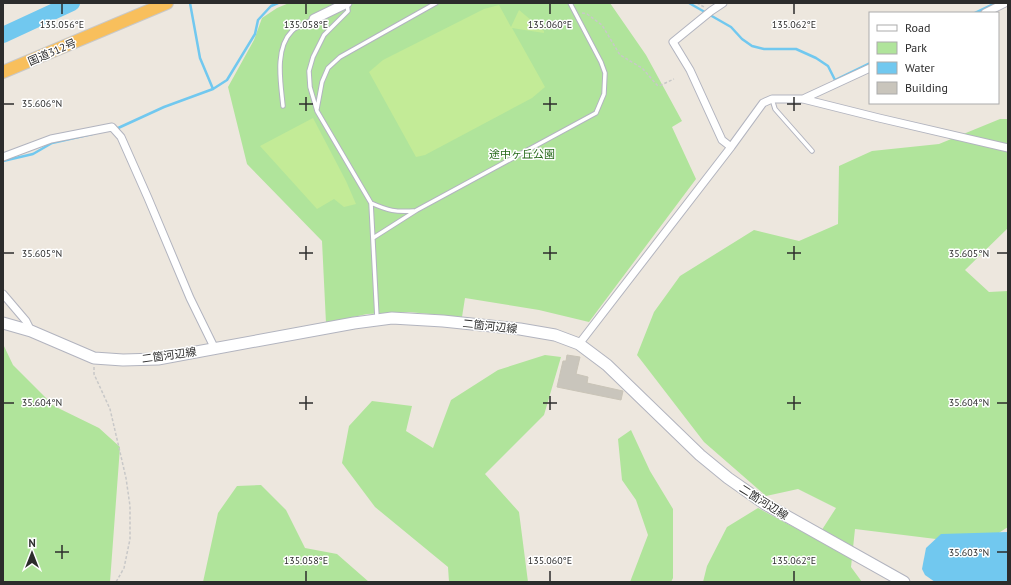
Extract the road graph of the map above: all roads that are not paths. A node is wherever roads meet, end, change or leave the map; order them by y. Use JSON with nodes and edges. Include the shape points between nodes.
{"nodes":[{"id":1,"x":167,"y":3,"type":"edge"},
{"id":2,"x":347,"y":3,"type":"edge"},
{"id":3,"x":436,"y":3,"type":"edge"},
{"id":4,"x":570,"y":3,"type":"edge"},
{"id":5,"x":723,"y":3,"type":"edge"},
{"id":6,"x":1005,"y":3,"type":"edge"},
{"id":7,"x":987,"y":12,"type":"edge"},
{"id":8,"x":314,"y":19,"type":"joint"},
{"id":9,"x":869,"y":68,"type":"edge"},
{"id":10,"x":3,"y":72,"type":"edge"},
{"id":11,"x":772,"y":99,"type":"junction"},
{"id":12,"x":803,"y":99,"type":"junction"},
{"id":13,"x":284,"y":106,"type":"dead end"},
{"id":14,"x":317,"y":112,"type":"junction"},
{"id":15,"x":731,"y":147,"type":"junction"},
{"id":16,"x":1008,"y":148,"type":"edge"},
{"id":17,"x":812,"y":151,"type":"dead end"},
{"id":18,"x":3,"y":156,"type":"edge"},
{"id":19,"x":371,"y":203,"type":"junction"},
{"id":20,"x":417,"y":210,"type":"junction"},
{"id":21,"x":373,"y":238,"type":"junction"},
{"id":22,"x":3,"y":294,"type":"edge"},
{"id":23,"x":378,"y":319,"type":"junction"},
{"id":24,"x":3,"y":323,"type":"edge"},
{"id":25,"x":31,"y":331,"type":"junction"},
{"id":26,"x":579,"y":344,"type":"junction"},
{"id":27,"x":215,"y":349,"type":"junction"},
{"id":28,"x":904,"y":582,"type":"edge"}],
"edges":[{"from":1,"to":10,"type":"highway","name":"国道312号"},
{"from":2,"to":8,"type":"street"},
{"from":2,"to":14,"type":"lane","via":[[348,11],[324,35],[309,70],[310,87]]},
{"from":3,"to":14,"type":"lane","via":[[332,64],[322,82]]},
{"from":4,"to":20,"type":"lane","via":[[601,62],[604,73],[604,94],[596,112]]},
{"from":5,"to":15,"type":"street","via":[[673,42],[690,70],[722,140]]},
{"from":6,"to":7,"type":"street"},
{"from":8,"to":13,"type":"lane","via":[[292,31],[281,54],[280,74]]},
{"from":9,"to":12,"type":"street"},
{"from":11,"to":12,"type":"street"},
{"from":11,"to":15,"type":"street","via":[[763,103]]},
{"from":11,"to":17,"type":"lane","via":[[775,109]]},
{"from":12,"to":16,"type":"street"},
{"from":14,"to":19,"type":"lane"},
{"from":15,"to":26,"type":"street"},
{"from":18,"to":27,"type":"street","via":[[51,139],[112,127],[121,137],[190,298]]},
{"from":19,"to":20,"type":"lane","via":[[397,212]]},
{"from":19,"to":21,"type":"lane"},
{"from":20,"to":21,"type":"lane"},
{"from":21,"to":23,"type":"lane"},
{"from":22,"to":25,"type":"street","via":[[26,321]]},
{"from":23,"to":26,"type":"main road","name":"二箇河辺線","via":[[414,318],[520,329],[555,335]]},
{"from":23,"to":27,"type":"main road","name":"二箇河辺線"},
{"from":24,"to":25,"type":"main road","name":"二箇河辺線"},
{"from":25,"to":27,"type":"main road","name":"二箇河辺線","via":[[94,358],[158,359]]},
{"from":26,"to":28,"type":"main road","name":"二箇河辺線","via":[[607,365],[700,455],[728,478],[765,504]]}]}
